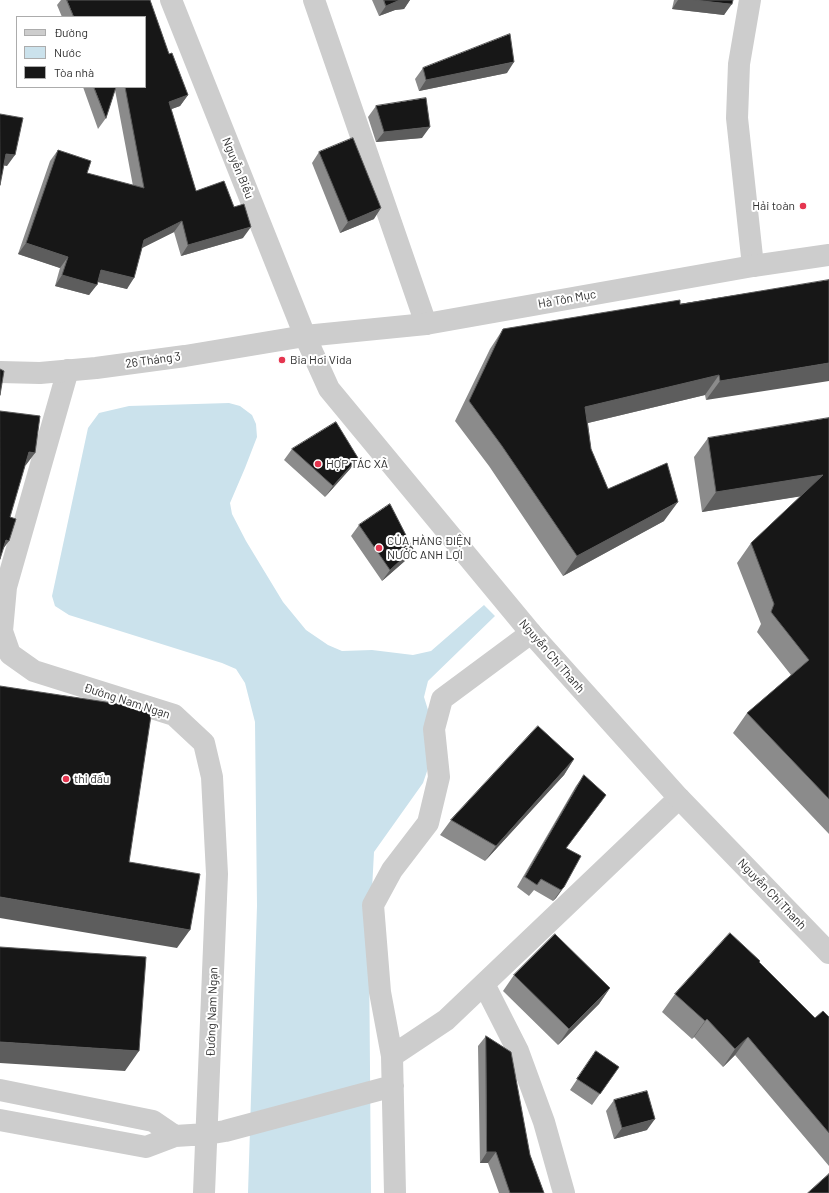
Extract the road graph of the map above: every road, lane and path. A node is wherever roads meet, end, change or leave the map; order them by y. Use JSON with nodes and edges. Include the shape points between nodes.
{"nodes":[{"id":1,"x":171,"y":0,"type":"edge"},
{"id":2,"x":314,"y":0,"type":"edge"},
{"id":3,"x":750,"y":0,"type":"edge"},
{"id":4,"x":829,"y":255,"type":"edge"},
{"id":5,"x":753,"y":266,"type":"junction"},
{"id":6,"x":426,"y":324,"type":"junction"},
{"id":7,"x":305,"y":336,"type":"junction"},
{"id":8,"x":68,"y":370,"type":"junction"},
{"id":9,"x":0,"y":372,"type":"edge"},
{"id":10,"x":530,"y":633,"type":"junction"},
{"id":11,"x":679,"y":798,"type":"junction"},
{"id":12,"x":829,"y":953,"type":"edge"},
{"id":13,"x":484,"y":984,"type":"junction"},
{"id":14,"x":392,"y":1056,"type":"junction"},
{"id":15,"x":383,"y":1089,"type":"junction"},
{"id":16,"x":0,"y":1090,"type":"edge"},
{"id":17,"x":0,"y":1120,"type":"edge"},
{"id":18,"x":216,"y":1132,"type":"junction"},
{"id":19,"x":174,"y":1136,"type":"junction"},
{"id":20,"x":204,"y":1193,"type":"edge"},
{"id":21,"x":395,"y":1193,"type":"edge"},
{"id":22,"x":564,"y":1193,"type":"edge"}],
"edges":[{"from":1,"to":7,"type":"street","name":"Nguyễn Biểu"},
{"from":2,"to":6,"type":"street"},
{"from":3,"to":5,"type":"street","via":[[739,64],[737,118]]},
{"from":4,"to":5,"type":"street","name":"Hà Tôn Mục"},
{"from":5,"to":6,"type":"street","name":"Hà Tôn Mục"},
{"from":6,"to":7,"type":"street","name":"Hà Tôn Mục"},
{"from":7,"to":8,"type":"street","name":"26 Tháng 3","via":[[185,356]]},
{"from":7,"to":10,"type":"street","name":"Nguyễn Chí Thanh","via":[[329,389]]},
{"from":8,"to":9,"type":"street","name":"26 Tháng 3","via":[[40,373]]},
{"from":8,"to":18,"type":"street","name":"Đường Nam Ngạn","via":[[6,587],[2,631],[10,654],[34,671],[174,715],[204,743],[212,778],[217,874]]},
{"from":10,"to":11,"type":"street","name":"Nguyễn Chí Thanh"},
{"from":10,"to":14,"type":"street","via":[[442,699],[434,729],[439,777],[428,823],[392,870],[374,905],[380,992]]},
{"from":11,"to":12,"type":"street","name":"Nguyễn Chí Thanh"},
{"from":11,"to":13,"type":"street"},
{"from":13,"to":14,"type":"street","via":[[446,1020]]},
{"from":13,"to":22,"type":"street","via":[[518,1050],[544,1122]]},
{"from":14,"to":15,"type":"street"},
{"from":15,"to":18,"type":"street"},
{"from":15,"to":21,"type":"street"},
{"from":16,"to":19,"type":"street","via":[[153,1121]]},
{"from":17,"to":19,"type":"street","via":[[146,1147]]},
{"from":18,"to":19,"type":"street"},
{"from":18,"to":20,"type":"street","name":"Đường Nam Ngạn"}]}
